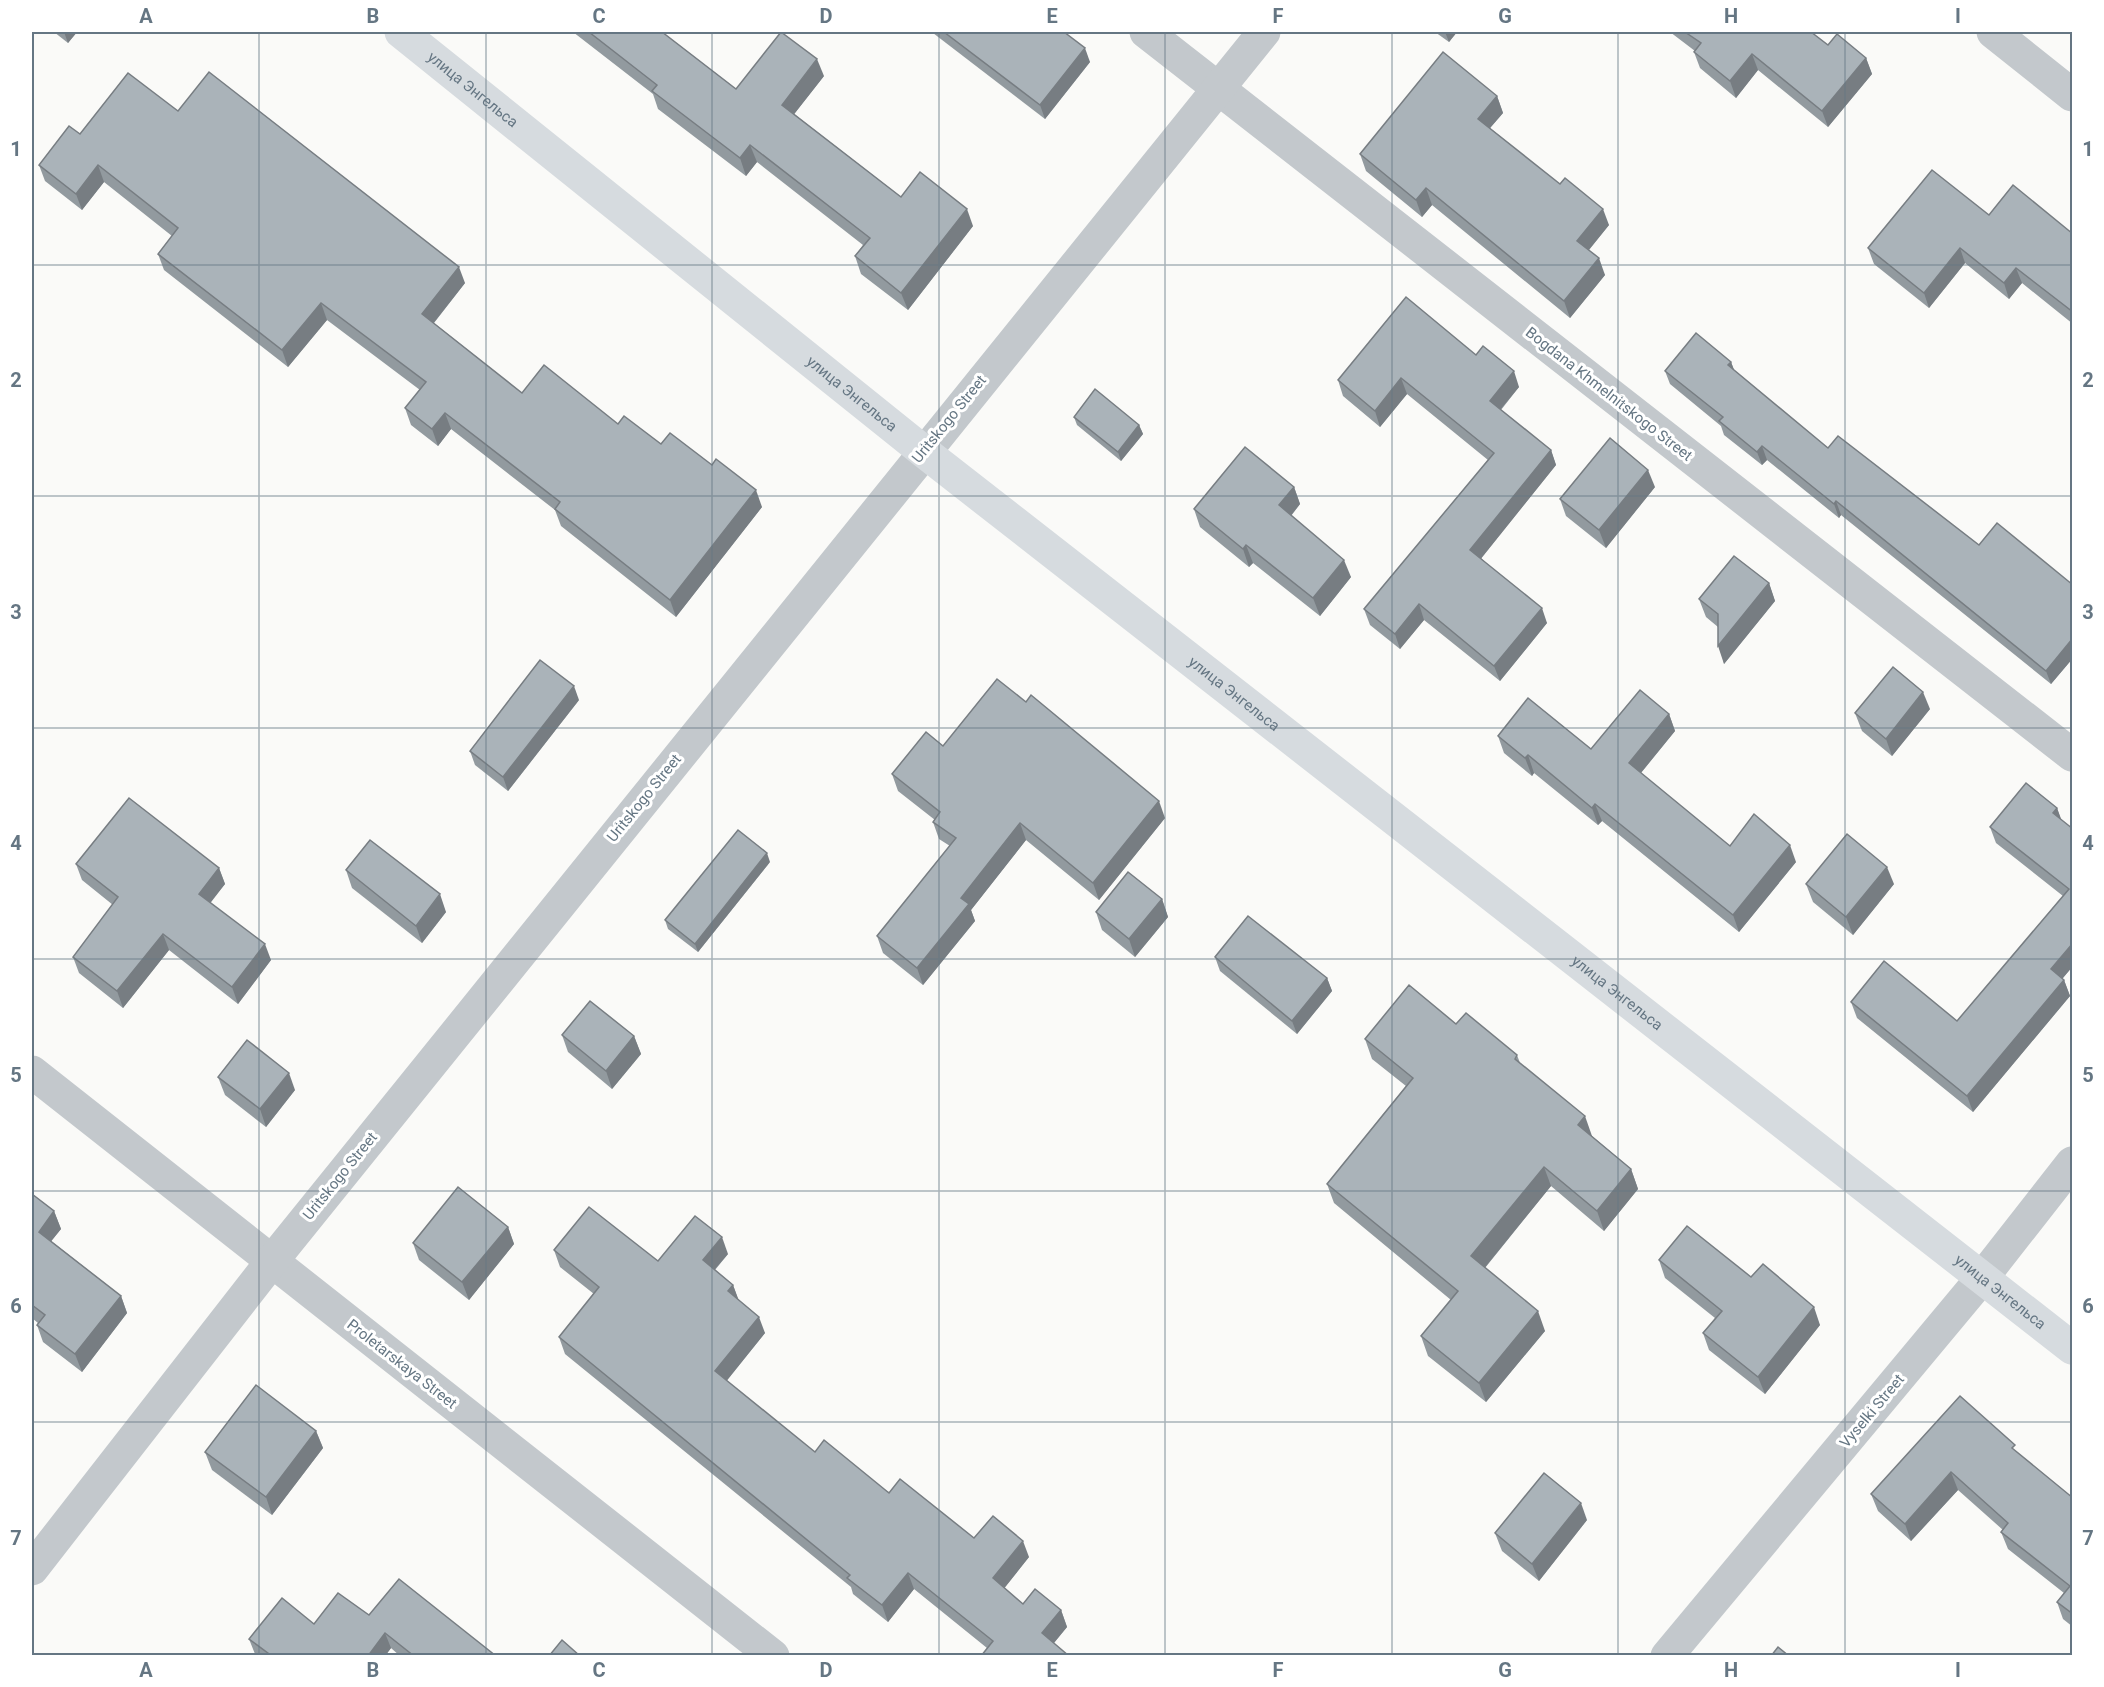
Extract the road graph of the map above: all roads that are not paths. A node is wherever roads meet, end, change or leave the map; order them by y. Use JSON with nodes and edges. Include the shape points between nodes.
{"nodes":[{"id":1,"x":401,"y":32,"type":"edge"},
{"id":2,"x":1146,"y":32,"type":"edge"},
{"id":3,"x":1264,"y":32,"type":"edge"},
{"id":4,"x":1992,"y":32,"type":"edge"},
{"id":5,"x":1216,"y":88,"type":"junction"},
{"id":6,"x":2073,"y":95,"type":"edge"},
{"id":7,"x":923,"y":451,"type":"junction"},
{"id":8,"x":2073,"y":755,"type":"edge"},
{"id":9,"x":32,"y":1072,"type":"edge"},
{"id":10,"x":2073,"y":1162,"type":"edge"},
{"id":11,"x":272,"y":1261,"type":"junction"},
{"id":12,"x":1982,"y":1278,"type":"junction"},
{"id":13,"x":2073,"y":1348,"type":"edge"},
{"id":14,"x":32,"y":1569,"type":"edge"},
{"id":15,"x":773,"y":1656,"type":"edge"},
{"id":16,"x":1667,"y":1656,"type":"edge"}],
"edges":[{"from":1,"to":7,"type":"street","name":"улица Энгельса"},
{"from":2,"to":5,"type":"street","name":"Bogdana Khmelnitskogo Street"},
{"from":3,"to":5,"type":"street","name":"Uritskogo Street"},
{"from":4,"to":6,"type":"street"},
{"from":5,"to":7,"type":"street","name":"Uritskogo Street"},
{"from":5,"to":8,"type":"street","name":"Bogdana Khmelnitskogo Street"},
{"from":7,"to":11,"type":"street","name":"Uritskogo Street"},
{"from":7,"to":12,"type":"street","name":"улица Энгельса"},
{"from":9,"to":11,"type":"street","name":"Proletarskaya Street"},
{"from":10,"to":12,"type":"street","name":"Vyselki Street"},
{"from":11,"to":14,"type":"street","name":"Uritskogo Street"},
{"from":11,"to":15,"type":"street","name":"Proletarskaya Street"},
{"from":12,"to":13,"type":"street","name":"улица Энгельса"},
{"from":12,"to":16,"type":"street","name":"Vyselki Street"}]}
